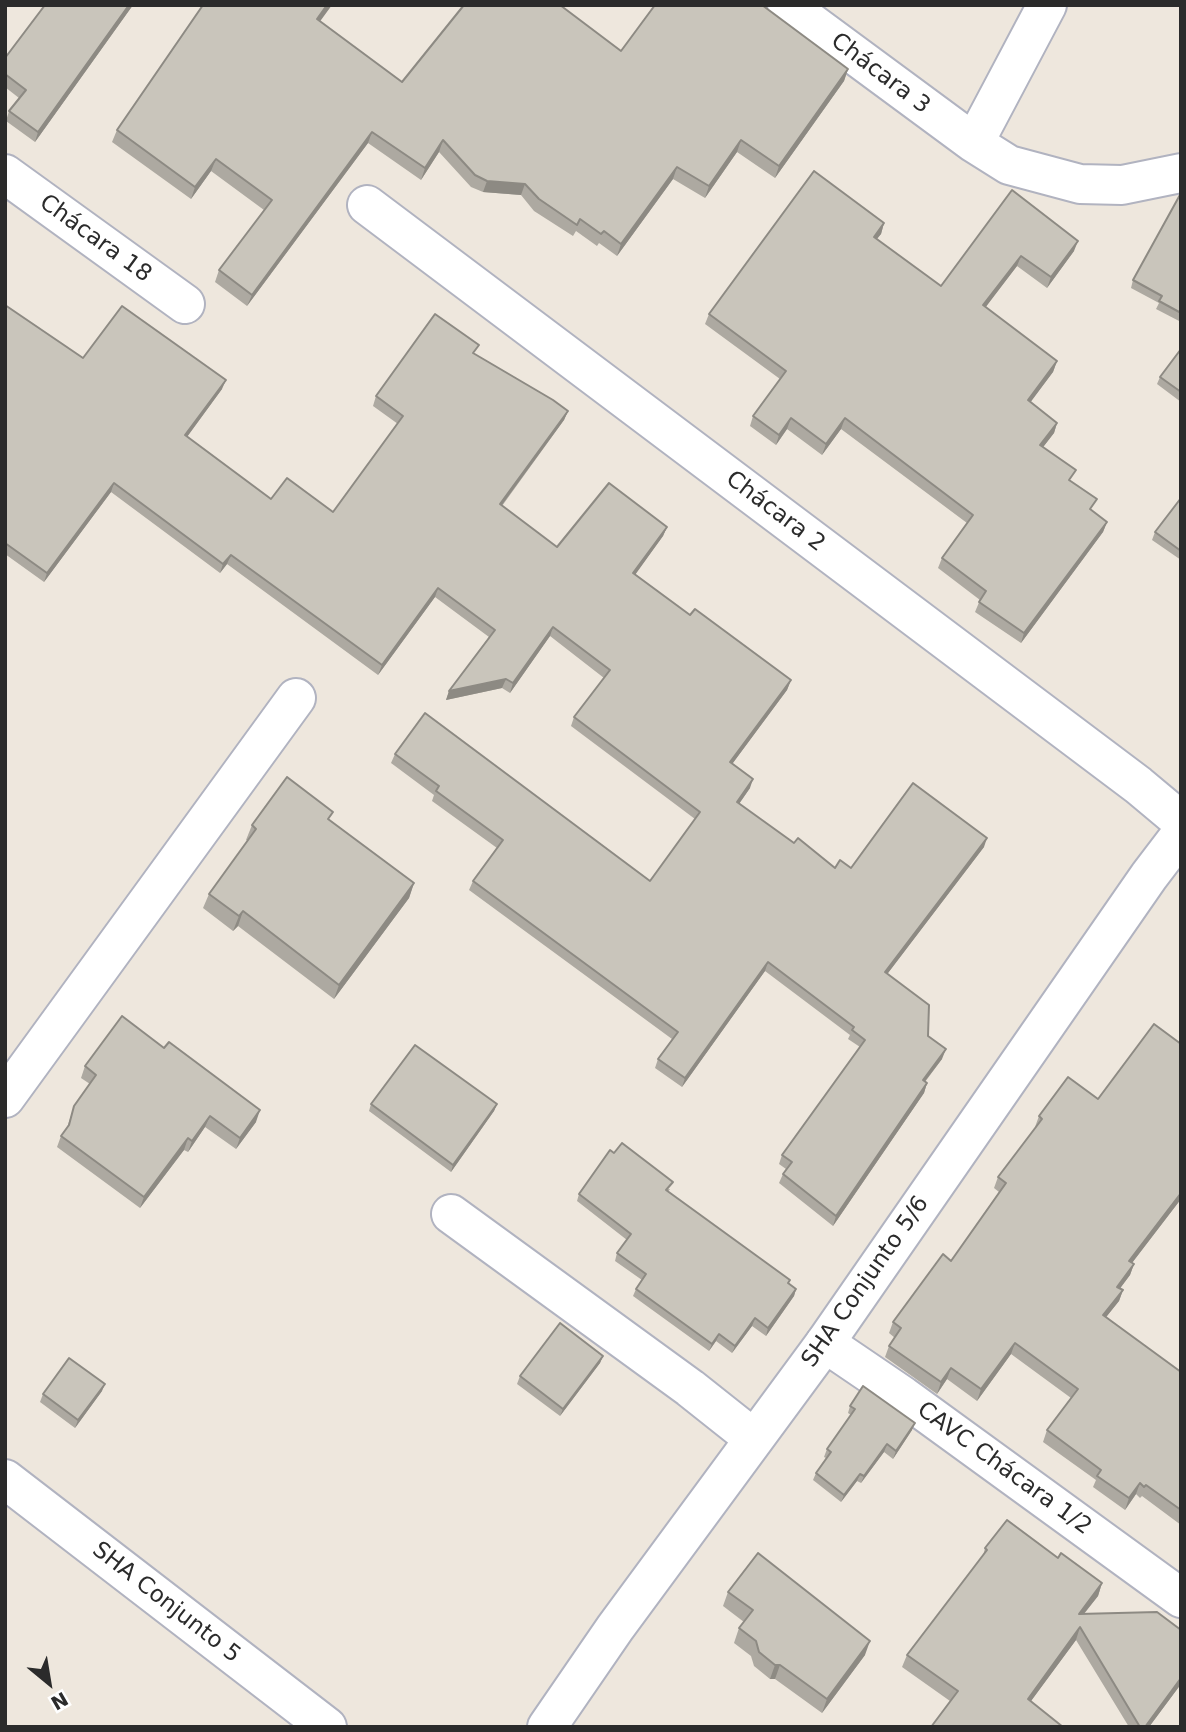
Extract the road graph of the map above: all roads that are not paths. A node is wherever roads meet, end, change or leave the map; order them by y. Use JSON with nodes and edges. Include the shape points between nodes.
{"nodes":[{"id":1,"x":787,"y":5,"type":"edge"},
{"id":2,"x":1047,"y":5,"type":"edge"},
{"id":3,"x":974,"y":143,"type":"junction"},
{"id":4,"x":1181,"y":173,"type":"edge"},
{"id":5,"x":5,"y":174,"type":"edge"},
{"id":6,"x":367,"y":205,"type":"dead end"},
{"id":7,"x":185,"y":304,"type":"dead end"},
{"id":8,"x":296,"y":698,"type":"dead end"},
{"id":9,"x":1181,"y":821,"type":"edge"},
{"id":10,"x":1181,"y":834,"type":"edge"},
{"id":11,"x":5,"y":1098,"type":"edge"},
{"id":12,"x":451,"y":1214,"type":"dead end"},
{"id":13,"x":825,"y":1342,"type":"junction"},
{"id":14,"x":753,"y":1438,"type":"junction"},
{"id":15,"x":5,"y":1479,"type":"edge"},
{"id":16,"x":1181,"y":1598,"type":"edge"},
{"id":17,"x":327,"y":1727,"type":"edge"},
{"id":18,"x":547,"y":1727,"type":"edge"}],
"edges":[{"from":1,"to":3,"type":"street","name":"Chácara 3"},
{"from":2,"to":3,"type":"street"},
{"from":3,"to":4,"type":"street","name":"Chácara 3","via":[[1009,165],[1080,184],[1122,185]]},
{"from":5,"to":7,"type":"street","name":"Chácara 18"},
{"from":6,"to":9,"type":"street","name":"Chácara 2"},
{"from":8,"to":11,"type":"street"},
{"from":10,"to":13,"type":"street","name":"SHA Conjunto 5/6"},
{"from":12,"to":14,"type":"street"},
{"from":13,"to":14,"type":"street","name":"SHA Conjunto 5/6"},
{"from":13,"to":16,"type":"street","name":"CAVC Chácara 1/2"},
{"from":14,"to":18,"type":"street","name":"SHA Conjunto 5/6"},
{"from":15,"to":17,"type":"street","name":"SHA Conjunto 5"}]}
